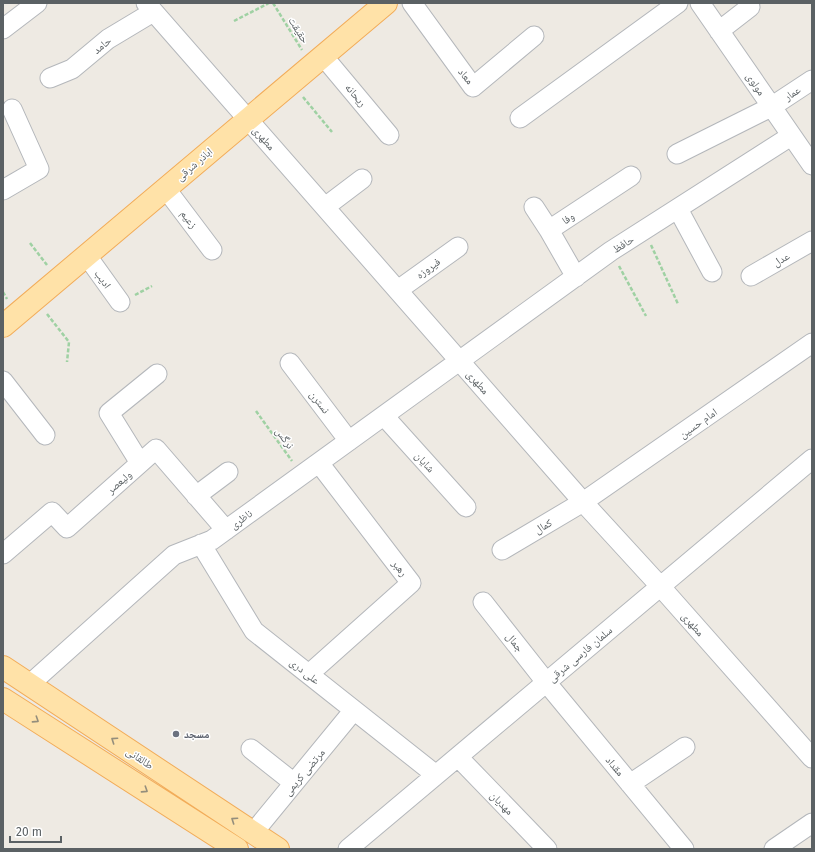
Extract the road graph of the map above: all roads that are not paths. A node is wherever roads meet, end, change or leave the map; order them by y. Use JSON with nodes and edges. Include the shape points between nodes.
{"nodes":[{"id":1,"x":37,"y":3,"type":"edge"},
{"id":2,"x":386,"y":3,"type":"edge"},
{"id":3,"x":412,"y":3,"type":"edge"},
{"id":4,"x":678,"y":3,"type":"edge"},
{"id":5,"x":700,"y":3,"type":"edge"},
{"id":6,"x":150,"y":7,"type":"edge"},
{"id":7,"x":750,"y":8,"type":"dead end"},
{"id":8,"x":3,"y":29,"type":"edge"},
{"id":9,"x":719,"y":31,"type":"junction"},
{"id":10,"x":534,"y":36,"type":"dead end"},
{"id":11,"x":317,"y":61,"type":"junction"},
{"id":12,"x":50,"y":78,"type":"dead end"},
{"id":13,"x":812,"y":80,"type":"edge"},
{"id":14,"x":771,"y":107,"type":"junction"},
{"id":15,"x":12,"y":109,"type":"dead end"},
{"id":16,"x":520,"y":118,"type":"dead end"},
{"id":17,"x":247,"y":119,"type":"junction"},
{"id":18,"x":389,"y":135,"type":"dead end"},
{"id":19,"x":791,"y":136,"type":"junction"},
{"id":20,"x":677,"y":154,"type":"dead end"},
{"id":21,"x":812,"y":166,"type":"edge"},
{"id":22,"x":631,"y":176,"type":"dead end"},
{"id":23,"x":362,"y":179,"type":"dead end"},
{"id":24,"x":166,"y":189,"type":"junction"},
{"id":25,"x":3,"y":190,"type":"edge"},
{"id":26,"x":324,"y":207,"type":"junction"},
{"id":27,"x":534,"y":207,"type":"dead end"},
{"id":28,"x":678,"y":209,"type":"junction"},
{"id":29,"x":550,"y":230,"type":"junction"},
{"id":30,"x":812,"y":241,"type":"edge"},
{"id":31,"x":458,"y":247,"type":"dead end"},
{"id":32,"x":212,"y":250,"type":"dead end"},
{"id":33,"x":87,"y":256,"type":"junction"},
{"id":34,"x":712,"y":272,"type":"dead end"},
{"id":35,"x":751,"y":276,"type":"dead end"},
{"id":36,"x":576,"y":277,"type":"junction"},
{"id":37,"x":398,"y":290,"type":"junction"},
{"id":38,"x":120,"y":302,"type":"dead end"},
{"id":39,"x":3,"y":326,"type":"edge"},
{"id":40,"x":812,"y":343,"type":"edge"},
{"id":41,"x":460,"y":361,"type":"junction"},
{"id":42,"x":290,"y":363,"type":"dead end"},
{"id":43,"x":157,"y":374,"type":"dead end"},
{"id":44,"x":3,"y":381,"type":"edge"},
{"id":45,"x":384,"y":416,"type":"junction"},
{"id":46,"x":45,"y":435,"type":"dead end"},
{"id":47,"x":350,"y":441,"type":"junction"},
{"id":48,"x":812,"y":459,"type":"edge"},
{"id":49,"x":140,"y":463,"type":"junction"},
{"id":50,"x":319,"y":463,"type":"junction"},
{"id":51,"x":228,"y":472,"type":"dead end"},
{"id":52,"x":196,"y":496,"type":"junction"},
{"id":53,"x":583,"y":502,"type":"junction"},
{"id":54,"x":466,"y":507,"type":"dead end"},
{"id":55,"x":226,"y":530,"type":"junction"},
{"id":56,"x":201,"y":544,"type":"junction"},
{"id":57,"x":502,"y":550,"type":"dead end"},
{"id":58,"x":3,"y":554,"type":"edge"},
{"id":59,"x":660,"y":586,"type":"junction"},
{"id":60,"x":483,"y":602,"type":"dead end"},
{"id":61,"x":3,"y":667,"type":"edge"},
{"id":62,"x":309,"y":674,"type":"junction"},
{"id":63,"x":546,"y":682,"type":"junction"},
{"id":64,"x":30,"y":684,"type":"junction"},
{"id":65,"x":3,"y":698,"type":"edge"},
{"id":66,"x":354,"y":710,"type":"junction"},
{"id":67,"x":685,"y":747,"type":"dead end"},
{"id":68,"x":251,"y":749,"type":"dead end"},
{"id":69,"x":458,"y":757,"type":"junction"},
{"id":70,"x":812,"y":758,"type":"edge"},
{"id":71,"x":436,"y":775,"type":"junction"},
{"id":72,"x":294,"y":783,"type":"junction"},
{"id":73,"x":630,"y":784,"type":"junction"},
{"id":74,"x":812,"y":823,"type":"edge"},
{"id":75,"x":253,"y":833,"type":"junction"},
{"id":76,"x":237,"y":849,"type":"edge"},
{"id":77,"x":278,"y":849,"type":"edge"},
{"id":78,"x":348,"y":849,"type":"edge"},
{"id":79,"x":547,"y":849,"type":"edge"},
{"id":80,"x":684,"y":849,"type":"edge"},
{"id":81,"x":774,"y":849,"type":"edge"}],
"edges":[{"from":1,"to":8,"type":"street"},
{"from":2,"to":11,"type":"main road","name":"اباذر شرقی"},
{"from":3,"to":10,"type":"street","name":"معاد","via":[[473,87]]},
{"from":4,"to":16,"type":"street"},
{"from":5,"to":9,"type":"street","name":"مولوی"},
{"from":6,"to":12,"type":"street","name":"حامد","via":[[72,69]]},
{"from":6,"to":17,"type":"street","name":"مطهری"},
{"from":7,"to":9,"type":"street"},
{"from":9,"to":14,"type":"street","name":"مولوی"},
{"from":11,"to":17,"type":"main road","name":"اباذر شرقی"},
{"from":11,"to":18,"type":"street","name":"ریحانه"},
{"from":13,"to":14,"type":"street","name":"عمار"},
{"from":14,"to":19,"type":"street","name":"مولوی"},
{"from":14,"to":20,"type":"street","name":"عمار"},
{"from":15,"to":25,"type":"street","via":[[39,169]]},
{"from":17,"to":24,"type":"main road","name":"اباذر شرقی"},
{"from":17,"to":26,"type":"street","name":"مطهری"},
{"from":19,"to":21,"type":"street","name":"مولوی"},
{"from":19,"to":28,"type":"street","name":"حافظ"},
{"from":22,"to":29,"type":"street","name":"وفا"},
{"from":23,"to":26,"type":"street"},
{"from":24,"to":32,"type":"street","name":"زعیم"},
{"from":24,"to":33,"type":"main road","name":"اباذر شرقی"},
{"from":26,"to":37,"type":"street","name":"مطهری"},
{"from":27,"to":29,"type":"street"},
{"from":28,"to":34,"type":"street"},
{"from":28,"to":36,"type":"street","name":"حافظ"},
{"from":29,"to":36,"type":"street","name":"وفا"},
{"from":30,"to":35,"type":"street","name":"عدل"},
{"from":31,"to":37,"type":"street","name":"فیروزه"},
{"from":33,"to":38,"type":"street","name":"ادیب"},
{"from":33,"to":39,"type":"main road","name":"اباذر شرقی"},
{"from":36,"to":41,"type":"street","name":"حافظ"},
{"from":37,"to":41,"type":"street","name":"مطهری"},
{"from":40,"to":53,"type":"street","name":"امام حسین"},
{"from":41,"to":45,"type":"street","name":"ناظری"},
{"from":41,"to":53,"type":"street","name":"مطهری"},
{"from":42,"to":47,"type":"street","name":"نسترن"},
{"from":43,"to":49,"type":"street","via":[[109,413]]},
{"from":44,"to":46,"type":"street"},
{"from":45,"to":47,"type":"street","name":"ناظری"},
{"from":45,"to":54,"type":"street","name":"شایان"},
{"from":47,"to":50,"type":"street","name":"ناظری"},
{"from":48,"to":59,"type":"street","name":"سلمان فارسی شرقی"},
{"from":49,"to":52,"type":"street","name":"ولیعصر","via":[[156,449]]},
{"from":49,"to":58,"type":"street","name":"ولیعصر","via":[[67,528],[52,512]]},
{"from":50,"to":55,"type":"street","name":"ناظری"},
{"from":50,"to":62,"type":"street","name":"رهبر","via":[[411,583]]},
{"from":51,"to":52,"type":"street"},
{"from":52,"to":55,"type":"street","name":"ولیعصر"},
{"from":53,"to":57,"type":"street","name":"کمال"},
{"from":53,"to":59,"type":"street","name":"مطهری"},
{"from":55,"to":56,"type":"street","name":"ناظری"},
{"from":56,"to":62,"type":"street","name":"علی دری","via":[[254,631]]},
{"from":56,"to":64,"type":"street","name":"ناظری","via":[[174,555]]},
{"from":59,"to":63,"type":"street","name":"سلمان فارسی شرقی"},
{"from":59,"to":70,"type":"street","name":"مطهری"},
{"from":60,"to":63,"type":"street","name":"جمال"},
{"from":61,"to":64,"type":"main road","name":"طالقانی"},
{"from":62,"to":66,"type":"street","name":"علی دری"},
{"from":63,"to":69,"type":"street","name":"سلمان فارسی شرقی"},
{"from":63,"to":73,"type":"street","name":"مقداد"},
{"from":75,"to":64,"type":"main road","name":"طالقانی","one_way":true},
{"from":65,"to":76,"type":"main road","one_way":true},
{"from":66,"to":71,"type":"street","name":"علی دری"},
{"from":66,"to":72,"type":"street","name":"مرتضی کریمی"},
{"from":67,"to":73,"type":"street"},
{"from":68,"to":72,"type":"street"},
{"from":69,"to":71,"type":"street","name":"سلمان فارسی شرقی"},
{"from":69,"to":79,"type":"street","name":"مهدیان"},
{"from":71,"to":78,"type":"street","name":"سلمان فارسی شرقی"},
{"from":72,"to":75,"type":"street","name":"مرتضی کریمی"},
{"from":73,"to":80,"type":"street","name":"مقداد"},
{"from":74,"to":81,"type":"street"},
{"from":75,"to":77,"type":"main road","name":"طالقانی"}]}
